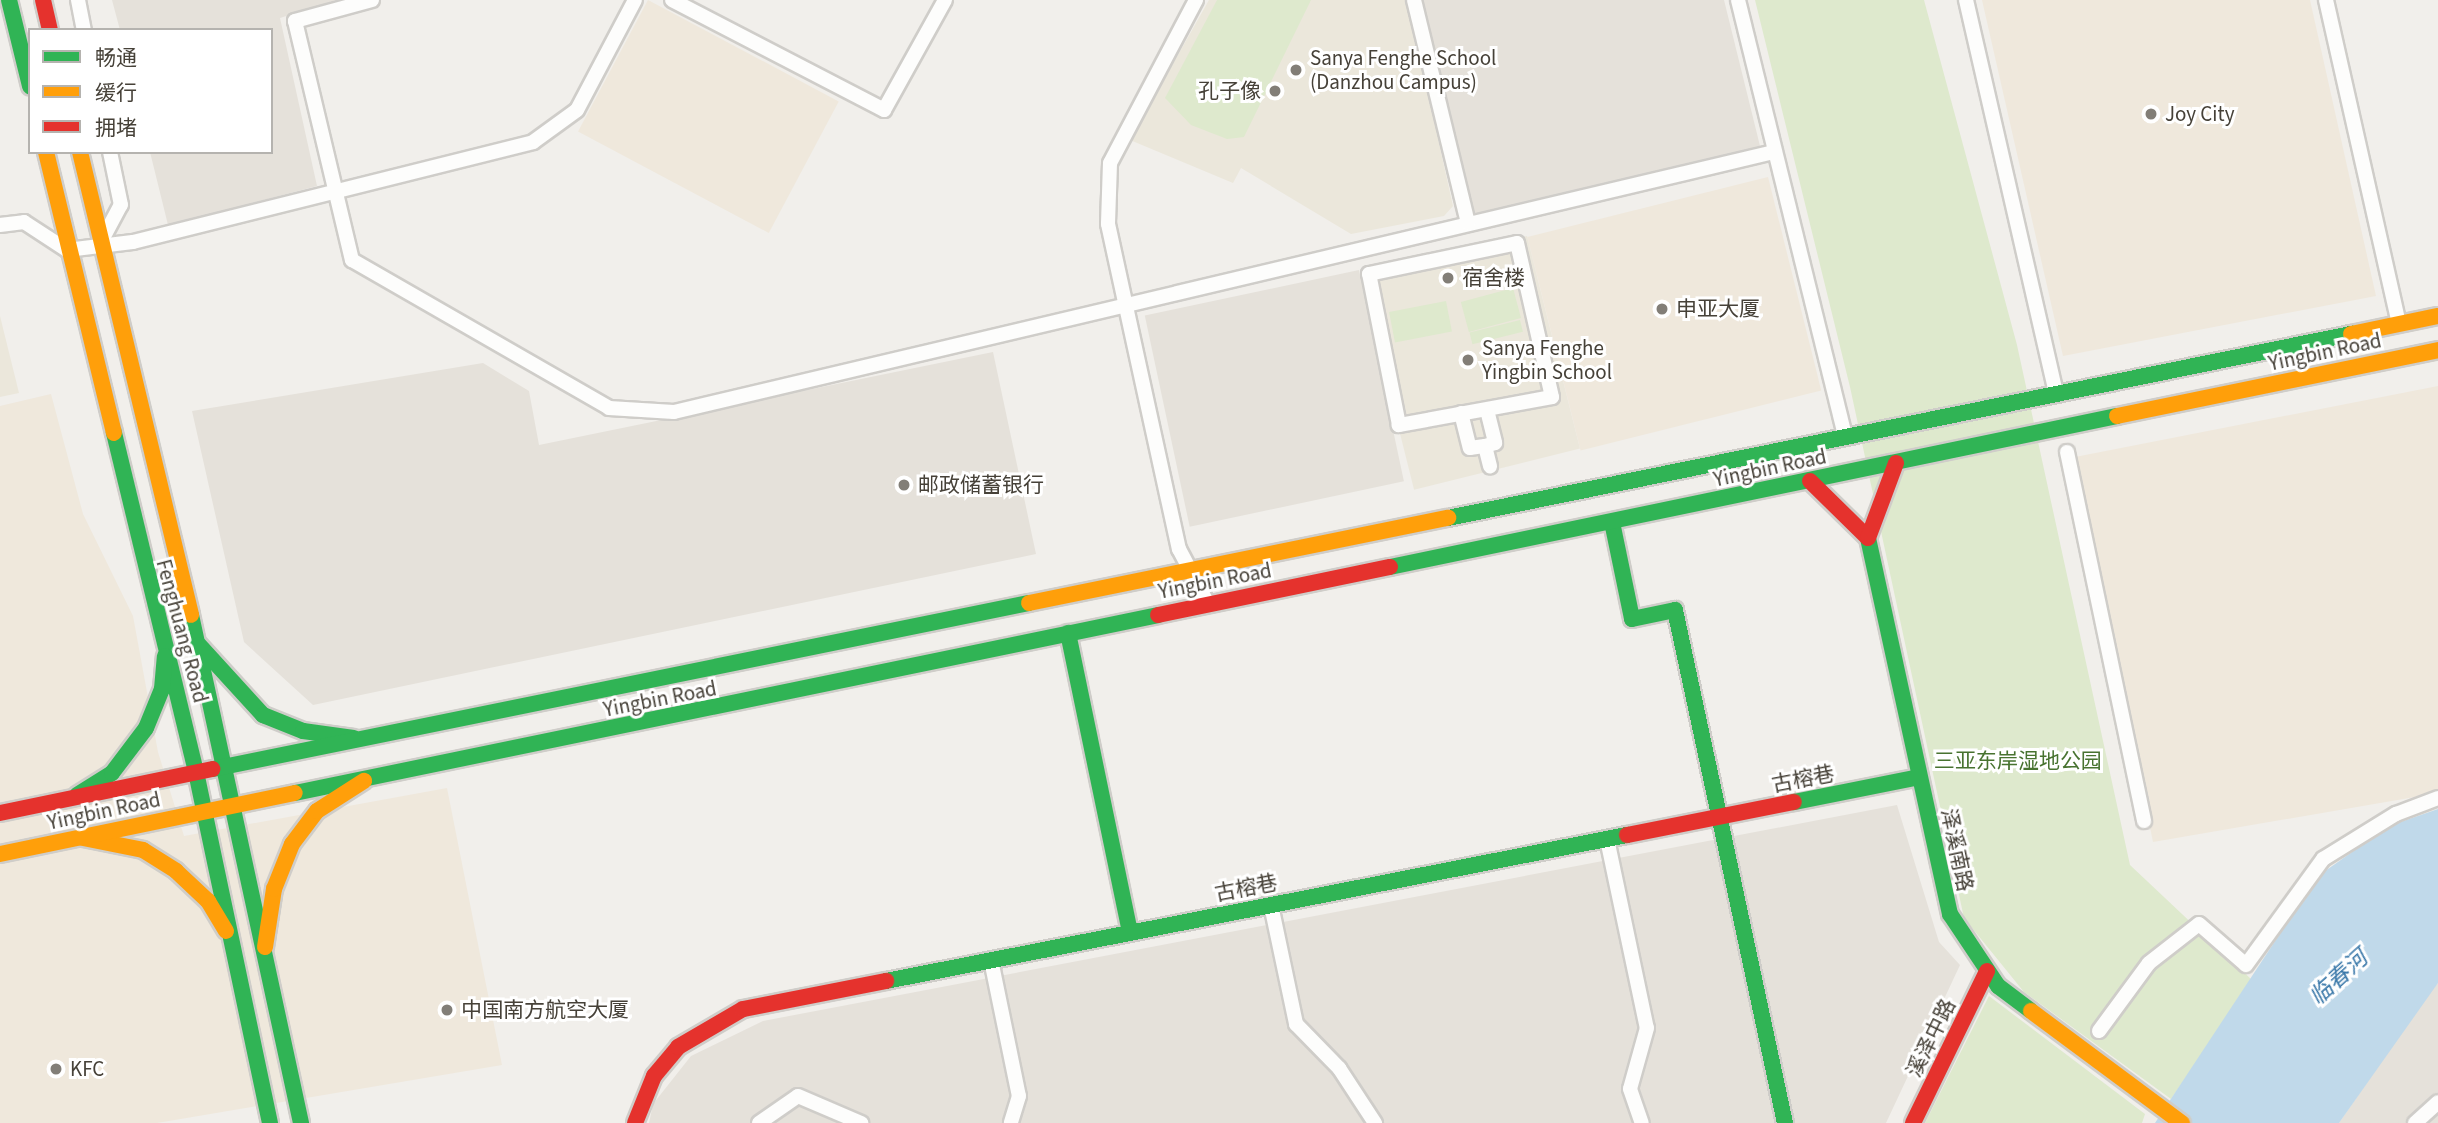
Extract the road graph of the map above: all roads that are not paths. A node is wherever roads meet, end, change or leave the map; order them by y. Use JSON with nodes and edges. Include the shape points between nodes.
{"nodes":[{"id":1,"x":9,"y":0,"type":"edge"},
{"id":2,"x":43,"y":0,"type":"edge"},
{"id":3,"x":78,"y":0,"type":"edge"},
{"id":4,"x":372,"y":0,"type":"edge"},
{"id":5,"x":635,"y":0,"type":"edge"},
{"id":6,"x":672,"y":0,"type":"edge"},
{"id":7,"x":945,"y":0,"type":"edge"},
{"id":8,"x":1196,"y":0,"type":"edge"},
{"id":9,"x":1414,"y":0,"type":"edge"},
{"id":10,"x":1738,"y":0,"type":"edge"},
{"id":11,"x":1966,"y":0,"type":"edge"},
{"id":12,"x":2326,"y":0,"type":"edge"},
{"id":13,"x":50,"y":28,"type":"edge"},
{"id":14,"x":84,"y":28,"type":"edge"},
{"id":15,"x":28,"y":78,"type":"edge"},
{"id":16,"x":1774,"y":152,"type":"junction"},
{"id":17,"x":46,"y":154,"type":"edge"},
{"id":18,"x":80,"y":154,"type":"edge"},
{"id":19,"x":110,"y":154,"type":"edge"},
{"id":20,"x":333,"y":187,"type":"junction"},
{"id":21,"x":1468,"y":223,"type":"junction"},
{"id":22,"x":0,"y":225,"type":"edge"},
{"id":23,"x":101,"y":241,"type":"junction"},
{"id":24,"x":67,"y":250,"type":"junction"},
{"id":25,"x":1122,"y":306,"type":"junction"},
{"id":26,"x":2438,"y":316,"type":"edge"},
{"id":27,"x":2399,"y":324,"type":"junction"},
{"id":28,"x":2438,"y":350,"type":"edge"},
{"id":29,"x":2056,"y":394,"type":"junction"},
{"id":30,"x":1487,"y":410,"type":"junction"},
{"id":31,"x":1461,"y":413,"type":"junction"},
{"id":32,"x":1845,"y":436,"type":"junction"},
{"id":33,"x":1485,"y":446,"type":"junction"},
{"id":34,"x":2067,"y":452,"type":"dead end"},
{"id":35,"x":1896,"y":463,"type":"junction"},
{"id":36,"x":1490,"y":466,"type":"dead end"},
{"id":37,"x":1810,"y":481,"type":"junction"},
{"id":38,"x":1612,"y":522,"type":"junction"},
{"id":39,"x":1868,"y":538,"type":"junction"},
{"id":40,"x":1235,"y":559,"type":"junction"},
{"id":41,"x":1185,"y":569,"type":"junction"},
{"id":42,"x":1115,"y":584,"type":"junction"},
{"id":43,"x":1244,"y":597,"type":"junction"},
{"id":44,"x":1208,"y":604,"type":"junction"},
{"id":45,"x":1117,"y":621,"type":"junction"},
{"id":46,"x":1068,"y":633,"type":"junction"},
{"id":47,"x":197,"y":641,"type":"junction"},
{"id":48,"x":166,"y":650,"type":"junction"},
{"id":49,"x":364,"y":739,"type":"junction"},
{"id":50,"x":223,"y":766,"type":"junction"},
{"id":51,"x":196,"y":772,"type":"junction"},
{"id":52,"x":1919,"y":778,"type":"junction"},
{"id":53,"x":368,"y":779,"type":"junction"},
{"id":54,"x":74,"y":797,"type":"junction"},
{"id":55,"x":2438,"y":798,"type":"edge"},
{"id":56,"x":232,"y":806,"type":"junction"},
{"id":57,"x":205,"y":811,"type":"junction"},
{"id":58,"x":0,"y":813,"type":"edge"},
{"id":59,"x":1720,"y":817,"type":"junction"},
{"id":60,"x":2144,"y":821,"type":"dead end"},
{"id":61,"x":80,"y":837,"type":"junction"},
{"id":62,"x":1606,"y":839,"type":"junction"},
{"id":63,"x":0,"y":854,"type":"edge"},
{"id":64,"x":1271,"y":905,"type":"junction"},
{"id":65,"x":1129,"y":933,"type":"junction"},
{"id":66,"x":232,"y":939,"type":"junction"},
{"id":67,"x":264,"y":953,"type":"junction"},
{"id":68,"x":991,"y":960,"type":"junction"},
{"id":69,"x":1987,"y":971,"type":"junction"},
{"id":70,"x":2099,"y":1031,"type":"dead end"},
{"id":71,"x":2438,"y":1102,"type":"edge"},
{"id":72,"x":270,"y":1123,"type":"edge"},
{"id":73,"x":301,"y":1123,"type":"edge"},
{"id":74,"x":635,"y":1123,"type":"edge"},
{"id":75,"x":760,"y":1123,"type":"edge"},
{"id":76,"x":861,"y":1123,"type":"edge"},
{"id":77,"x":1011,"y":1123,"type":"edge"},
{"id":78,"x":1376,"y":1123,"type":"edge"},
{"id":79,"x":1642,"y":1123,"type":"edge"},
{"id":80,"x":1785,"y":1123,"type":"edge"},
{"id":81,"x":1913,"y":1123,"type":"edge"},
{"id":82,"x":2182,"y":1123,"type":"edge"},
{"id":83,"x":2415,"y":1123,"type":"edge"}],
"edges":[{"from":1,"to":15,"type":"main road"},
{"from":2,"to":13,"type":"main road"},
{"from":3,"to":14,"type":"street"},
{"from":4,"to":20,"type":"street","via":[[295,21]]},
{"from":5,"to":20,"type":"street","via":[[577,110],[561,128],[533,142]]},
{"from":6,"to":7,"type":"street","via":[[884,110]]},
{"from":8,"to":25,"type":"street","via":[[1110,163],[1108,224]]},
{"from":9,"to":21,"type":"street"},
{"from":10,"to":16,"type":"street"},
{"from":11,"to":29,"type":"street"},
{"from":12,"to":27,"type":"street"},
{"from":16,"to":21,"type":"street"},
{"from":16,"to":32,"type":"street"},
{"from":17,"to":24,"type":"main road","name":"Fenghuang Road"},
{"from":18,"to":23,"type":"main road","name":"Fenghuang Road"},
{"from":19,"to":23,"type":"street","via":[[121,205]]},
{"from":20,"to":23,"type":"street","via":[[133,242]]},
{"from":20,"to":25,"type":"street","via":[[348,249],[360,267],[610,408],[674,412]]},
{"from":21,"to":25,"type":"street"},
{"from":22,"to":24,"type":"street","via":[[24,222]]},
{"from":23,"to":24,"type":"street"},
{"from":23,"to":47,"type":"main road","name":"Fenghuang Road"},
{"from":24,"to":48,"type":"main road","name":"Fenghuang Road"},
{"from":25,"to":41,"type":"street"},
{"from":26,"to":27,"type":"main road","name":"Yingbin Road"},
{"from":27,"to":29,"type":"main road","name":"Yingbin Road"},
{"from":28,"to":35,"type":"main road","name":"Yingbin Road"},
{"from":29,"to":32,"type":"main road","name":"Yingbin Road"},
{"from":30,"to":31,"type":"street"},
{"from":30,"to":31,"type":"street","via":[[1552,397],[1517,243],[1368,271],[1399,425]]},
{"from":30,"to":33,"type":"street","via":[[1495,443]]},
{"from":31,"to":33,"type":"street","via":[[1470,448]]},
{"from":32,"to":40,"type":"main road","name":"Yingbin Road"},
{"from":33,"to":36,"type":"street"},
{"from":34,"to":60,"type":"street"},
{"from":35,"to":37,"type":"main road","name":"Yingbin Road"},
{"from":35,"to":39,"type":"main road"},
{"from":37,"to":38,"type":"main road","name":"Yingbin Road"},
{"from":37,"to":39,"type":"main road"},
{"from":38,"to":43,"type":"main road","name":"Yingbin Road"},
{"from":38,"to":59,"type":"main road","via":[[1632,619],[1675,610]]},
{"from":39,"to":52,"type":"main road","name":"泽溪南路"},
{"from":40,"to":41,"type":"main road","name":"Yingbin Road"},
{"from":40,"to":43,"type":"main road"},
{"from":41,"to":42,"type":"main road","name":"Yingbin Road"},
{"from":41,"to":44,"type":"street"},
{"from":41,"to":45,"type":"main road"},
{"from":42,"to":45,"type":"main road","via":[[1128,601]]},
{"from":42,"to":49,"type":"main road","name":"Yingbin Road"},
{"from":43,"to":44,"type":"main road","name":"Yingbin Road"},
{"from":44,"to":45,"type":"main road","name":"Yingbin Road"},
{"from":45,"to":46,"type":"main road","name":"Yingbin Road"},
{"from":46,"to":53,"type":"main road","name":"Yingbin Road"},
{"from":46,"to":65,"type":"main road"},
{"from":47,"to":49,"type":"main road","via":[[225,680],[263,715],[303,731]]},
{"from":47,"to":50,"type":"main road","name":"Fenghuang Road"},
{"from":48,"to":51,"type":"main road","name":"Fenghuang Road"},
{"from":48,"to":54,"type":"main road","via":[[162,689],[146,728],[112,773]]},
{"from":49,"to":50,"type":"main road","name":"Yingbin Road"},
{"from":50,"to":51,"type":"main road","name":"Yingbin Road"},
{"from":50,"to":56,"type":"main road","name":"Fenghuang Road"},
{"from":51,"to":54,"type":"main road","name":"Yingbin Road"},
{"from":51,"to":57,"type":"main road","name":"Fenghuang Road"},
{"from":52,"to":59,"type":"main road","name":"古榕巷"},
{"from":52,"to":69,"type":"main road","name":"泽溪南路","via":[[1950,914]]},
{"from":53,"to":56,"type":"main road","name":"Yingbin Road"},
{"from":53,"to":67,"type":"main road","via":[[317,811],[292,844],[274,889]]},
{"from":54,"to":58,"type":"main road","name":"Yingbin Road"},
{"from":55,"to":70,"type":"street","via":[[2396,814],[2323,859],[2246,965],[2199,924],[2149,963]]},
{"from":56,"to":57,"type":"main road","name":"Yingbin Road"},
{"from":56,"to":67,"type":"main road","name":"Fenghuang Road"},
{"from":57,"to":61,"type":"main road","name":"Yingbin Road"},
{"from":57,"to":66,"type":"main road","name":"Fenghuang Road"},
{"from":59,"to":62,"type":"main road","name":"古榕巷"},
{"from":59,"to":80,"type":"main road"},
{"from":61,"to":63,"type":"main road","name":"Yingbin Road"},
{"from":61,"to":66,"type":"main road","via":[[143,850],[176,871],[208,901]]},
{"from":62,"to":64,"type":"main road","name":"古榕巷"},
{"from":62,"to":79,"type":"street","via":[[1647,1028],[1630,1089]]},
{"from":64,"to":65,"type":"main road","name":"古榕巷"},
{"from":64,"to":78,"type":"street","via":[[1296,1024],[1339,1068]]},
{"from":65,"to":68,"type":"main road","name":"古榕巷"},
{"from":66,"to":72,"type":"main road","name":"Fenghuang Road"},
{"from":67,"to":73,"type":"main road","name":"Fenghuang Road"},
{"from":68,"to":74,"type":"main road","name":"古榕巷","via":[[726,1016],[666,1061]]},
{"from":68,"to":77,"type":"street","via":[[1019,1096]]},
{"from":69,"to":81,"type":"main road","name":"溪泽中路"},
{"from":69,"to":82,"type":"main road","name":"泽溪南路","via":[[2028,1012]]},
{"from":71,"to":83,"type":"street"},
{"from":75,"to":76,"type":"street","via":[[799,1096]]}]}
